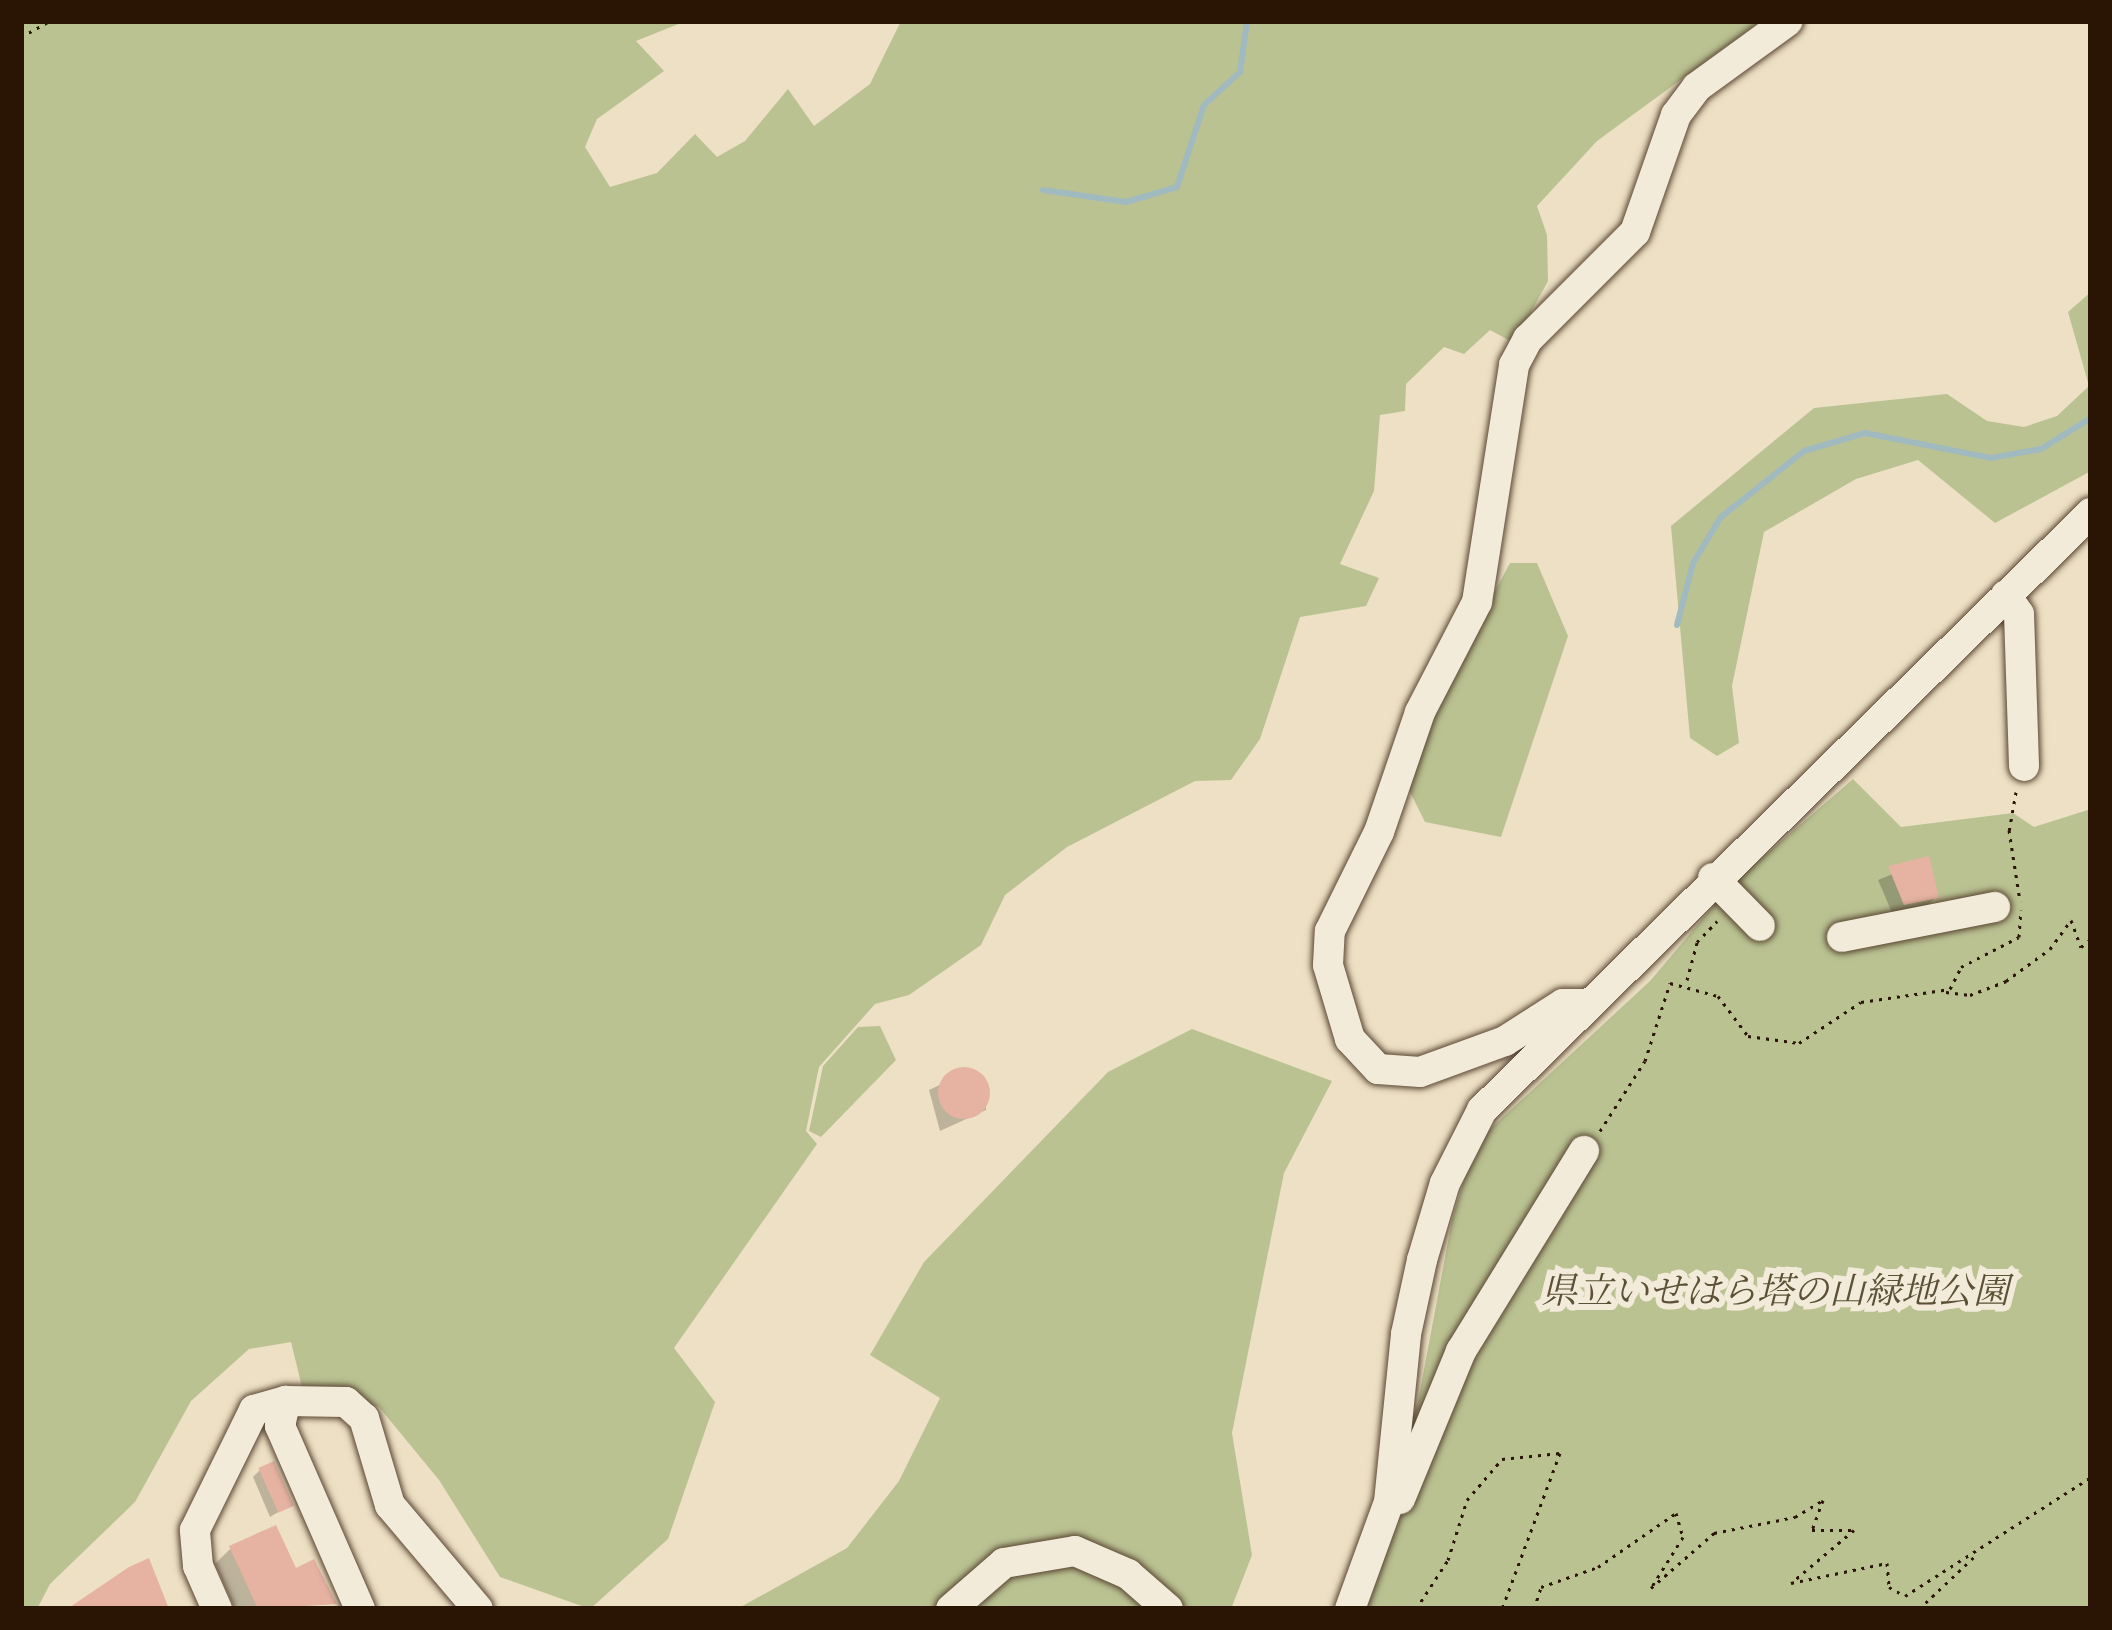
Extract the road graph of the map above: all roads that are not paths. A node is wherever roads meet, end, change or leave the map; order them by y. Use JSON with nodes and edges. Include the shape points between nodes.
{"nodes":[{"id":1,"x":1788,"y":21,"type":"edge"},
{"id":2,"x":2091,"y":513,"type":"edge"},
{"id":3,"x":2006,"y":595,"type":"junction"},
{"id":4,"x":2024,"y":766,"type":"dead end"},
{"id":5,"x":1713,"y":878,"type":"junction"},
{"id":6,"x":1995,"y":907,"type":"dead end"},
{"id":7,"x":1760,"y":926,"type":"dead end"},
{"id":8,"x":1842,"y":937,"type":"dead end"},
{"id":9,"x":1586,"y":1004,"type":"junction"},
{"id":10,"x":1584,"y":1151,"type":"road end"},
{"id":11,"x":283,"y":1413,"type":"junction"},
{"id":12,"x":1389,"y":1502,"type":"junction"},
{"id":13,"x":217,"y":1609,"type":"edge"},
{"id":14,"x":360,"y":1609,"type":"edge"},
{"id":15,"x":478,"y":1609,"type":"edge"},
{"id":16,"x":951,"y":1609,"type":"edge"},
{"id":17,"x":1168,"y":1609,"type":"edge"},
{"id":18,"x":1350,"y":1609,"type":"edge"}],
"edges":[{"from":1,"to":9,"type":"street","via":[[1697,87],[1676,116],[1636,232],[1528,339],[1514,365],[1477,602],[1420,712],[1379,832],[1330,931],[1328,965],[1350,1039],[1378,1069],[1420,1072],[1505,1040],[1563,1004]]},
{"from":2,"to":3,"type":"street"},
{"from":3,"to":4,"type":"street","via":[[2019,614]]},
{"from":3,"to":5,"type":"street"},
{"from":5,"to":7,"type":"street"},
{"from":5,"to":9,"type":"street"},
{"from":6,"to":8,"type":"street"},
{"from":9,"to":12,"type":"street","via":[[1482,1110],[1445,1183],[1406,1334]]},
{"from":10,"to":12,"type":"street","via":[[1461,1352],[1403,1498]]},
{"from":11,"to":13,"type":"street","via":[[254,1410],[194,1530],[197,1566]]},
{"from":11,"to":14,"type":"street"},
{"from":11,"to":15,"type":"street","via":[[346,1402],[364,1418],[390,1505]]},
{"from":12,"to":18,"type":"street"},
{"from":16,"to":17,"type":"street","via":[[1004,1563],[1075,1551],[1128,1574]]}]}
